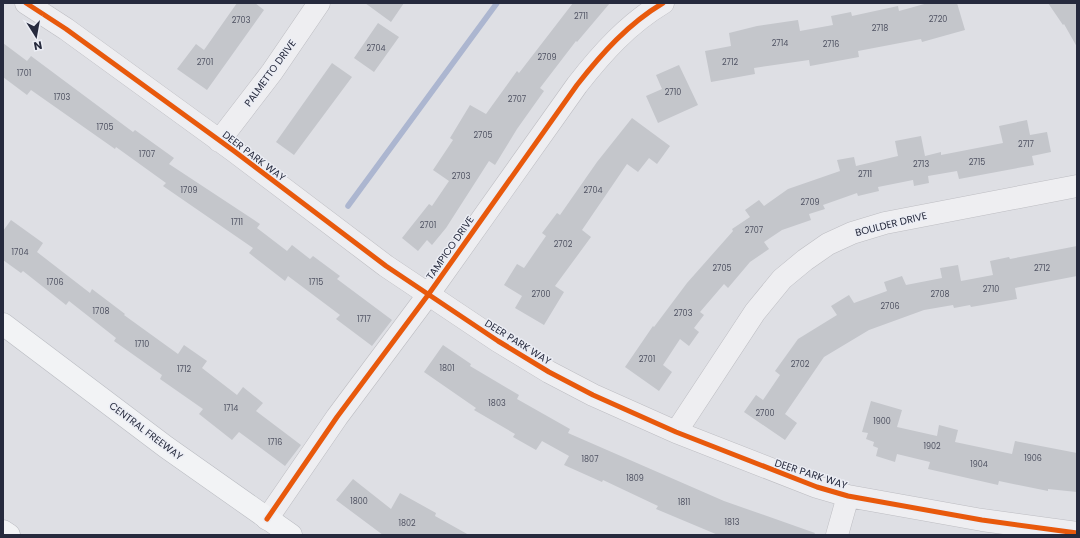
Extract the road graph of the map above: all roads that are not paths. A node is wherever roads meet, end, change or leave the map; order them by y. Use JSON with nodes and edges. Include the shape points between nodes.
{"nodes":[{"id":1,"x":26,"y":3,"type":"edge"},
{"id":2,"x":319,"y":3,"type":"edge"},
{"id":3,"x":663,"y":3,"type":"edge"},
{"id":4,"x":219,"y":141,"type":"junction"},
{"id":5,"x":1077,"y":186,"type":"edge"},
{"id":6,"x":428,"y":295,"type":"junction"},
{"id":7,"x":3,"y":324,"type":"edge"},
{"id":8,"x":676,"y":432,"type":"junction"},
{"id":9,"x":848,"y":496,"type":"junction"},
{"id":10,"x":267,"y":519,"type":"junction"},
{"id":11,"x":3,"y":531,"type":"edge"},
{"id":12,"x":1077,"y":533,"type":"edge"},
{"id":13,"x":9,"y":535,"type":"edge"},
{"id":14,"x":290,"y":535,"type":"edge"},
{"id":15,"x":837,"y":535,"type":"edge"}],
"edges":[{"from":1,"to":4,"type":"street","name":"DEER PARK WAY","via":[[66,29]]},
{"from":2,"to":4,"type":"street","name":"PALMETTO DRIVE","via":[[272,72]]},
{"from":3,"to":6,"type":"street","name":"TAMPICO DRIVE","via":[[622,33],[601,54]]},
{"from":4,"to":6,"type":"street","name":"DEER PARK WAY","via":[[344,236]]},
{"from":5,"to":8,"type":"street","name":"BOULDER DRIVE","via":[[885,223],[852,233],[828,244],[782,279],[755,312]]},
{"from":6,"to":8,"type":"street","name":"DEER PARK WAY","via":[[549,372],[599,398]]},
{"from":6,"to":10,"type":"street","name":"TAMPICO DRIVE","via":[[337,417]]},
{"from":7,"to":10,"type":"main road","name":"CENTRAL FREEWAY","via":[[166,447]]},
{"from":8,"to":9,"type":"street","name":"DEER PARK WAY","via":[[817,488]]},
{"from":9,"to":12,"type":"street","name":"DEER PARK WAY","via":[[982,520]]},
{"from":9,"to":15,"type":"street"},
{"from":10,"to":14,"type":"main road","name":"CENTRAL FREEWAY"},
{"from":11,"to":13,"type":"main road"}]}
